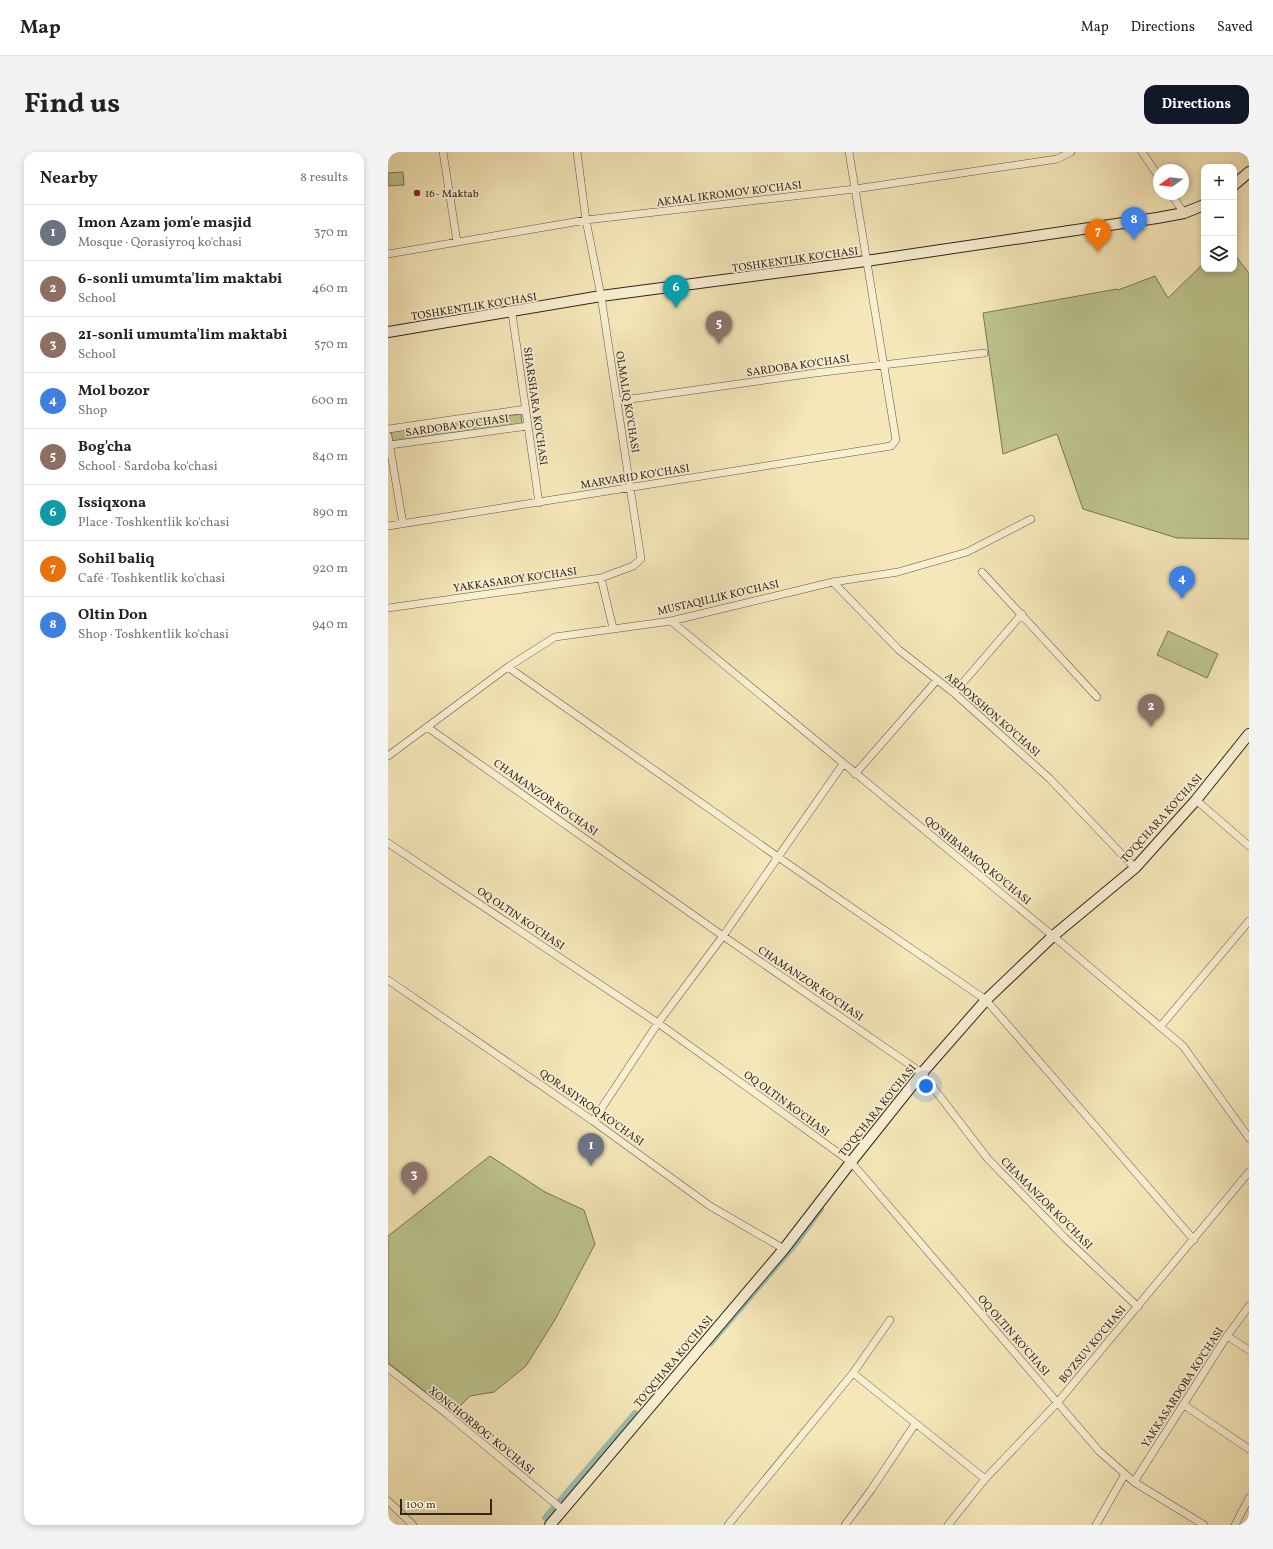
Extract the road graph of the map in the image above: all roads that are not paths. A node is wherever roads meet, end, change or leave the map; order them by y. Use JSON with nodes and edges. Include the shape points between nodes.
{"nodes":[{"id":1,"x":442,"y":152,"type":"edge"},
{"id":2,"x":577,"y":152,"type":"edge"},
{"id":3,"x":849,"y":152,"type":"edge"},
{"id":4,"x":1071,"y":152,"type":"edge"},
{"id":5,"x":1142,"y":152,"type":"edge"},
{"id":6,"x":1153,"y":168,"type":"edge"},
{"id":7,"x":1249,"y":172,"type":"edge"},
{"id":8,"x":1237,"y":182,"type":"edge"},
{"id":9,"x":854,"y":189,"type":"junction"},
{"id":10,"x":1175,"y":200,"type":"edge"},
{"id":11,"x":1201,"y":206,"type":"edge"},
{"id":12,"x":1184,"y":213,"type":"junction"},
{"id":13,"x":586,"y":220,"type":"junction"},
{"id":14,"x":457,"y":242,"type":"junction"},
{"id":15,"x":388,"y":254,"type":"edge"},
{"id":16,"x":866,"y":261,"type":"junction"},
{"id":17,"x":601,"y":296,"type":"junction"},
{"id":18,"x":512,"y":313,"type":"junction"},
{"id":19,"x":388,"y":332,"type":"edge"},
{"id":20,"x":984,"y":353,"type":"dead end"},
{"id":21,"x":882,"y":365,"type":"junction"},
{"id":22,"x":617,"y":401,"type":"junction"},
{"id":23,"x":526,"y":409,"type":"junction"},
{"id":24,"x":528,"y":426,"type":"junction"},
{"id":25,"x":388,"y":429,"type":"edge"},
{"id":26,"x":388,"y":436,"type":"edge"},
{"id":27,"x":390,"y":445,"type":"junction"},
{"id":28,"x":630,"y":488,"type":"junction"},
{"id":29,"x":539,"y":503,"type":"junction"},
{"id":30,"x":1032,"y":519,"type":"dead end"},
{"id":31,"x":403,"y":524,"type":"junction"},
{"id":32,"x":388,"y":526,"type":"edge"},
{"id":33,"x":641,"y":559,"type":"joint"},
{"id":34,"x":982,"y":572,"type":"dead end"},
{"id":35,"x":601,"y":578,"type":"junction"},
{"id":36,"x":833,"y":582,"type":"junction"},
{"id":37,"x":388,"y":608,"type":"edge"},
{"id":38,"x":1022,"y":614,"type":"junction"},
{"id":39,"x":671,"y":621,"type":"junction"},
{"id":40,"x":613,"y":628,"type":"junction"},
{"id":41,"x":508,"y":667,"type":"junction"},
{"id":42,"x":937,"y":680,"type":"junction"},
{"id":43,"x":954,"y":693,"type":"junction"},
{"id":44,"x":1097,"y":697,"type":"dead end"},
{"id":45,"x":427,"y":727,"type":"junction"},
{"id":46,"x":1249,"y":734,"type":"edge"},
{"id":47,"x":388,"y":756,"type":"edge"},
{"id":48,"x":843,"y":764,"type":"junction"},
{"id":49,"x":855,"y":774,"type":"junction"},
{"id":50,"x":1196,"y":800,"type":"junction"},
{"id":51,"x":388,"y":843,"type":"edge"},
{"id":52,"x":1249,"y":846,"type":"edge"},
{"id":53,"x":778,"y":858,"type":"junction"},
{"id":54,"x":1135,"y":868,"type":"junction"},
{"id":55,"x":1249,"y":921,"type":"edge"},
{"id":56,"x":723,"y":936,"type":"junction"},
{"id":57,"x":1053,"y":936,"type":"junction"},
{"id":58,"x":388,"y":980,"type":"edge"},
{"id":59,"x":986,"y":1000,"type":"junction"},
{"id":60,"x":658,"y":1023,"type":"junction"},
{"id":61,"x":1160,"y":1027,"type":"junction"},
{"id":62,"x":922,"y":1073,"type":"junction"},
{"id":63,"x":593,"y":1120,"type":"junction"},
{"id":64,"x":1249,"y":1138,"type":"edge"},
{"id":65,"x":851,"y":1162,"type":"junction"},
{"id":66,"x":1249,"y":1172,"type":"edge"},
{"id":67,"x":1194,"y":1240,"type":"junction"},
{"id":68,"x":784,"y":1250,"type":"junction"},
{"id":69,"x":1249,"y":1306,"type":"edge"},
{"id":70,"x":1138,"y":1307,"type":"junction"},
{"id":71,"x":890,"y":1320,"type":"dead end"},
{"id":72,"x":1227,"y":1336,"type":"junction"},
{"id":73,"x":1249,"y":1350,"type":"edge"},
{"id":74,"x":388,"y":1368,"type":"edge"},
{"id":75,"x":853,"y":1373,"type":"junction"},
{"id":76,"x":1058,"y":1402,"type":"junction"},
{"id":77,"x":1184,"y":1405,"type":"junction"},
{"id":78,"x":915,"y":1424,"type":"junction"},
{"id":79,"x":1249,"y":1449,"type":"edge"},
{"id":80,"x":1126,"y":1474,"type":"junction"},
{"id":81,"x":985,"y":1479,"type":"junction"},
{"id":82,"x":1134,"y":1482,"type":"junction"},
{"id":83,"x":1249,"y":1498,"type":"edge"},
{"id":84,"x":388,"y":1500,"type":"edge"},
{"id":85,"x":563,"y":1510,"type":"junction"},
{"id":86,"x":413,"y":1525,"type":"edge"},
{"id":87,"x":550,"y":1525,"type":"edge"},
{"id":88,"x":728,"y":1525,"type":"edge"},
{"id":89,"x":845,"y":1525,"type":"edge"},
{"id":90,"x":948,"y":1525,"type":"edge"},
{"id":91,"x":1096,"y":1525,"type":"edge"},
{"id":92,"x":1204,"y":1525,"type":"edge"},
{"id":93,"x":1235,"y":1525,"type":"edge"}],
"edges":[{"from":1,"to":14,"type":"street"},
{"from":2,"to":13,"type":"street","name":"OLMALIQ KO'CHASI"},
{"from":3,"to":9,"type":"street"},
{"from":4,"to":9,"type":"street","name":"AKMAL IKROMOV KO'CHASI","via":[[1057,158]]},
{"from":5,"to":6,"type":"street"},
{"from":7,"to":8,"type":"street"},
{"from":9,"to":13,"type":"street","name":"AKMAL IKROMOV KO'CHASI"},
{"from":9,"to":16,"type":"street"},
{"from":10,"to":12,"type":"street"},
{"from":11,"to":12,"type":"street","name":"TOSHKENTLIK KO'CHASI"},
{"from":12,"to":16,"type":"street","name":"TOSHKENTLIK KO'CHASI"},
{"from":13,"to":14,"type":"street","name":"AKMAL IKROMOV KO'CHASI"},
{"from":13,"to":17,"type":"street","name":"OLMALIQ KO'CHASI"},
{"from":14,"to":15,"type":"street","name":"AKMAL IKROMOV KO'CHASI"},
{"from":16,"to":17,"type":"street","name":"TOSHKENTLIK KO'CHASI"},
{"from":16,"to":21,"type":"street"},
{"from":17,"to":18,"type":"street","name":"TOSHKENTLIK KO'CHASI"},
{"from":17,"to":22,"type":"street","name":"OLMALIQ KO'CHASI"},
{"from":18,"to":19,"type":"street","name":"TOSHKENTLIK KO'CHASI"},
{"from":18,"to":23,"type":"street","name":"SHARSHARA KO'CHASI"},
{"from":20,"to":21,"type":"street","name":"SARDOBA KO'CHASI"},
{"from":21,"to":22,"type":"street","name":"SARDOBA KO'CHASI"},
{"from":21,"to":28,"type":"street","name":"MARVARID KO'CHASI","via":[[896,440],[891,446]]},
{"from":22,"to":28,"type":"street","name":"OLMALIQ KO'CHASI"},
{"from":23,"to":24,"type":"street","name":"SHARSHARA KO'CHASI"},
{"from":23,"to":25,"type":"street","name":"SARDOBA KO'CHASI"},
{"from":24,"to":27,"type":"street","name":"SARDOBA KO'CHASI"},
{"from":24,"to":29,"type":"street","name":"SHARSHARA KO'CHASI"},
{"from":26,"to":27,"type":"street"},
{"from":27,"to":31,"type":"street"},
{"from":28,"to":29,"type":"street","name":"MARVARID KO'CHASI"},
{"from":28,"to":33,"type":"street","name":"OLMALIQ KO'CHASI"},
{"from":29,"to":31,"type":"street","name":"MARVARID KO'CHASI"},
{"from":30,"to":36,"type":"street","name":"MUSTAQILLIK KO'CHASI","via":[[967,552],[898,572]]},
{"from":31,"to":32,"type":"street","name":"MARVARID KO'CHASI"},
{"from":33,"to":35,"type":"street","name":"YAKKASAROY KO'CHASI","via":[[633,566]]},
{"from":34,"to":38,"type":"street"},
{"from":35,"to":37,"type":"street","name":"YAKKASAROY KO'CHASI"},
{"from":35,"to":40,"type":"street"},
{"from":36,"to":39,"type":"street","name":"MUSTAQILLIK KO'CHASI"},
{"from":36,"to":42,"type":"street","name":"ARDOXSHON KO'CHASI","via":[[899,650]]},
{"from":38,"to":43,"type":"street"},
{"from":38,"to":44,"type":"street"},
{"from":39,"to":40,"type":"street","name":"MUSTAQILLIK KO'CHASI"},
{"from":39,"to":48,"type":"street","name":"QO'SHBARMOQ KO'CHASI"},
{"from":40,"to":41,"type":"street","name":"MUSTAQILLIK KO'CHASI","via":[[555,637]]},
{"from":41,"to":45,"type":"street","name":"MUSTAQILLIK KO'CHASI"},
{"from":41,"to":53,"type":"street"},
{"from":42,"to":43,"type":"street","name":"ARDOXSHON KO'CHASI"},
{"from":42,"to":49,"type":"street"},
{"from":43,"to":54,"type":"street","name":"ARDOXSHON KO'CHASI","via":[[1050,779]]},
{"from":45,"to":47,"type":"street","name":"MUSTAQILLIK KO'CHASI"},
{"from":45,"to":56,"type":"street","name":"CHAMANZOR KO'CHASI"},
{"from":46,"to":50,"type":"street","name":"TO'QCHARA KO'CHASI"},
{"from":48,"to":49,"type":"street","name":"QO'SHBARMOQ KO'CHASI"},
{"from":48,"to":53,"type":"street"},
{"from":49,"to":57,"type":"street","name":"QO'SHBARMOQ KO'CHASI"},
{"from":50,"to":52,"type":"street"},
{"from":50,"to":54,"type":"street","name":"TO'QCHARA KO'CHASI"},
{"from":51,"to":60,"type":"street","name":"OQ OLTIN KO'CHASI"},
{"from":53,"to":56,"type":"street"},
{"from":53,"to":59,"type":"street"},
{"from":54,"to":57,"type":"street","name":"TO'QCHARA KO'CHASI"},
{"from":55,"to":61,"type":"street"},
{"from":56,"to":60,"type":"street"},
{"from":56,"to":62,"type":"street","name":"CHAMANZOR KO'CHASI"},
{"from":57,"to":59,"type":"street","name":"TO'QCHARA KO'CHASI"},
{"from":57,"to":61,"type":"street","name":"QO'SHBARMOQ KO'CHASI"},
{"from":58,"to":63,"type":"street","name":"QORASIYROQ KO'CHASI"},
{"from":59,"to":62,"type":"street","name":"TO'QCHARA KO'CHASI"},
{"from":59,"to":67,"type":"street"},
{"from":60,"to":63,"type":"street"},
{"from":60,"to":65,"type":"street","name":"OQ OLTIN KO'CHASI"},
{"from":61,"to":64,"type":"street","name":"QO'SHBARMOQ KO'CHASI","via":[[1183,1046]]},
{"from":62,"to":65,"type":"street","name":"TO'QCHARA KO'CHASI"},
{"from":62,"to":70,"type":"street","name":"CHAMANZOR KO'CHASI","via":[[988,1159],[1065,1238]]},
{"from":63,"to":68,"type":"street","name":"QORASIYROQ KO'CHASI","via":[[710,1206]]},
{"from":65,"to":68,"type":"street","name":"TO'QCHARA KO'CHASI"},
{"from":65,"to":76,"type":"street","name":"OQ OLTIN KO'CHASI"},
{"from":66,"to":67,"type":"street","name":"BO'ZSUV KO'CHASI"},
{"from":67,"to":70,"type":"street","name":"BO'ZSUV KO'CHASI"},
{"from":68,"to":85,"type":"street","name":"TO'QCHARA KO'CHASI"},
{"from":69,"to":72,"type":"street","name":"YAKKASARDOBA KO'CHASI"},
{"from":70,"to":76,"type":"street","name":"BO'ZSUV KO'CHASI"},
{"from":71,"to":75,"type":"street"},
{"from":72,"to":73,"type":"street"},
{"from":72,"to":77,"type":"street","name":"YAKKASARDOBA KO'CHASI"},
{"from":74,"to":85,"type":"street","name":"XONCHORBOG' KO'CHASI"},
{"from":75,"to":78,"type":"street"},
{"from":75,"to":88,"type":"street"},
{"from":76,"to":80,"type":"street","name":"OQ OLTIN KO'CHASI","via":[[1099,1451]]},
{"from":76,"to":81,"type":"street","name":"BO'ZSUV KO'CHASI"},
{"from":77,"to":79,"type":"street"},
{"from":77,"to":82,"type":"street","name":"YAKKASARDOBA KO'CHASI"},
{"from":78,"to":81,"type":"street"},
{"from":78,"to":89,"type":"street","via":[[872,1490]]},
{"from":80,"to":82,"type":"street","name":"OQ OLTIN KO'CHASI"},
{"from":80,"to":91,"type":"street"},
{"from":81,"to":90,"type":"street","name":"BO'ZSUV KO'CHASI"},
{"from":82,"to":92,"type":"street","name":"OQ OLTIN KO'CHASI"},
{"from":83,"to":93,"type":"street"},
{"from":84,"to":86,"type":"street"},
{"from":85,"to":87,"type":"street","name":"TO'QCHARA KO'CHASI"}]}
